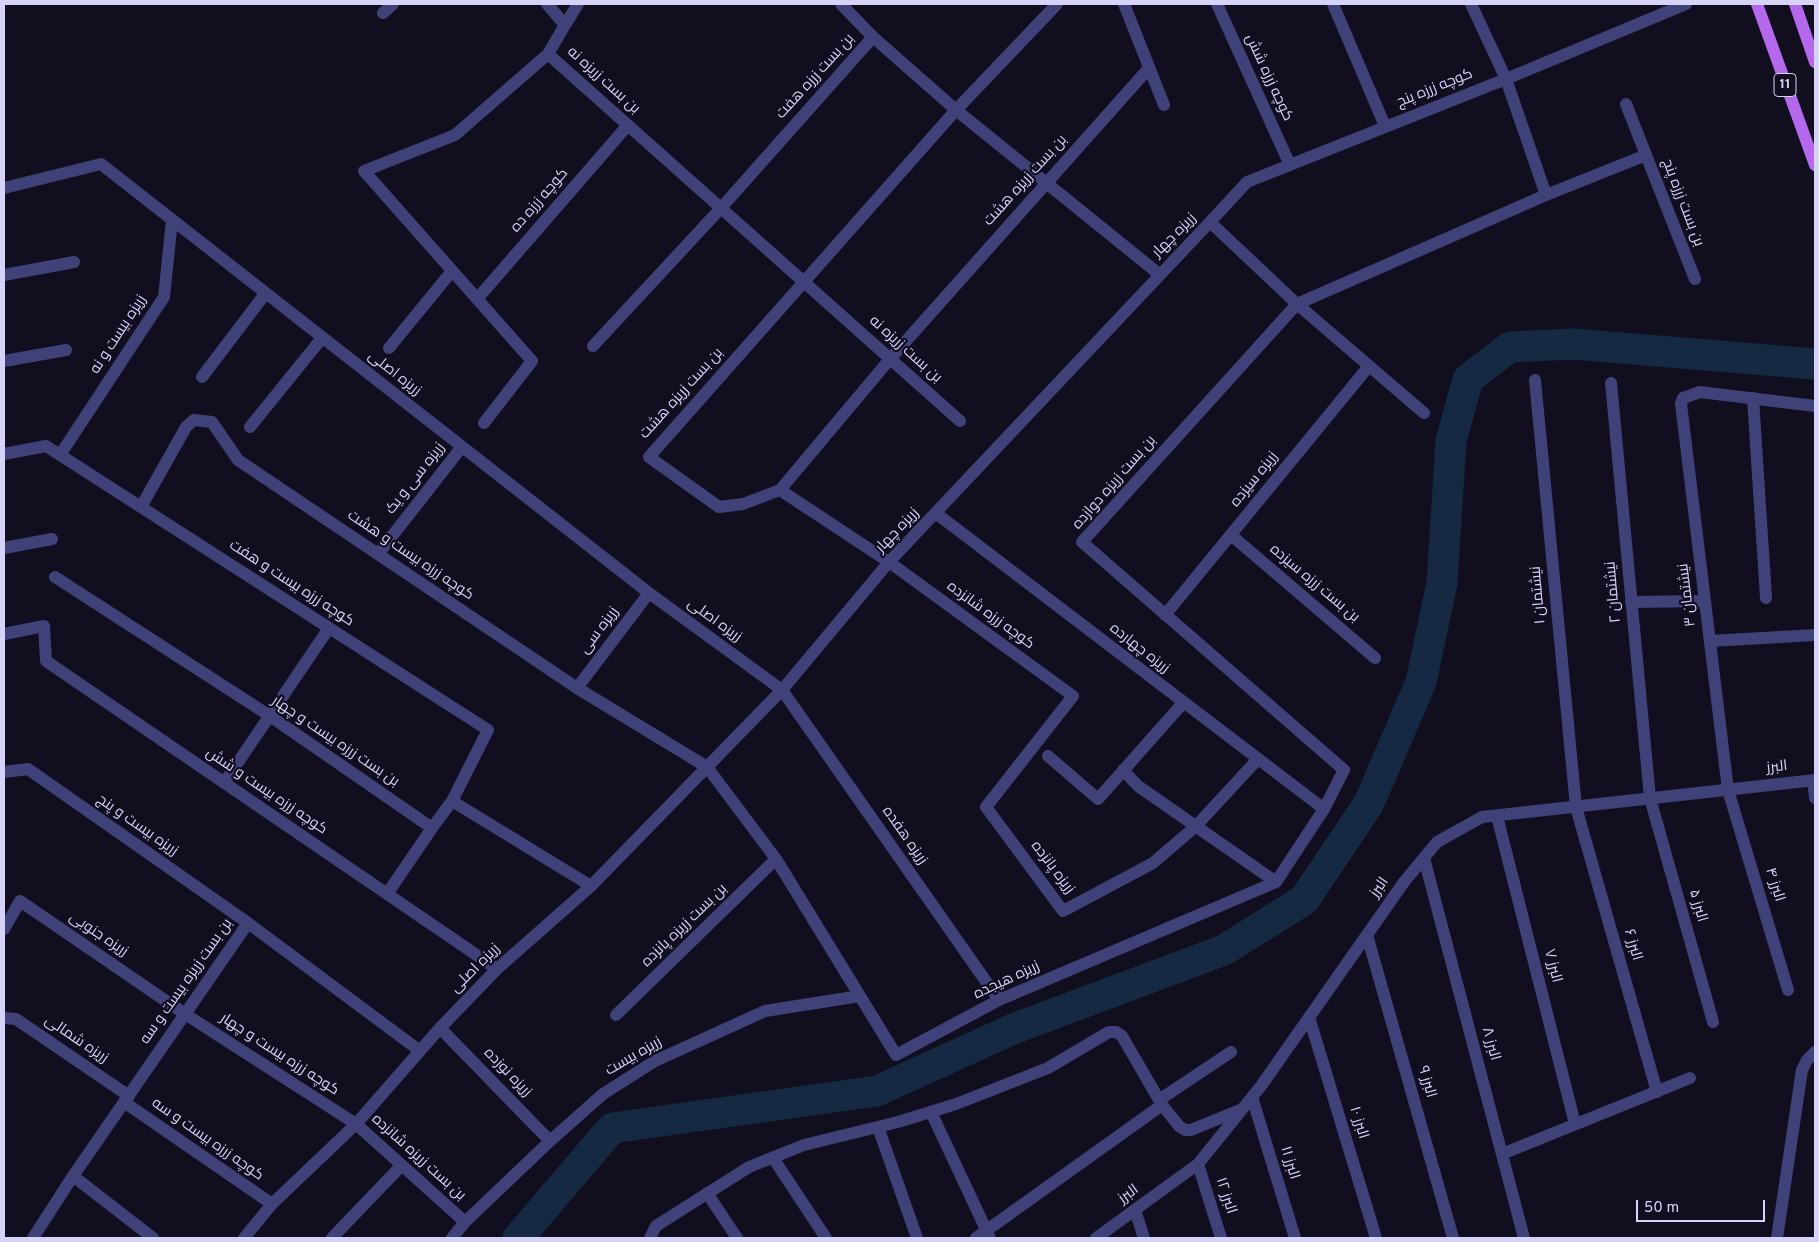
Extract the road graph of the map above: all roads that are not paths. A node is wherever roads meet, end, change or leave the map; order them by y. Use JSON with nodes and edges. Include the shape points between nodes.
{"nodes":[{"id":1,"x":393,"y":4,"type":"edge"},
{"id":2,"x":547,"y":4,"type":"edge"},
{"id":3,"x":578,"y":4,"type":"edge"},
{"id":4,"x":841,"y":4,"type":"edge"},
{"id":5,"x":1057,"y":4,"type":"edge"},
{"id":6,"x":1124,"y":4,"type":"edge"},
{"id":7,"x":1217,"y":4,"type":"edge"},
{"id":8,"x":1332,"y":4,"type":"edge"},
{"id":9,"x":1471,"y":4,"type":"edge"},
{"id":10,"x":1686,"y":4,"type":"edge"},
{"id":11,"x":1757,"y":4,"type":"edge"},
{"id":12,"x":1795,"y":4,"type":"edge"},
{"id":13,"x":383,"y":13,"type":"dead end"},
{"id":14,"x":565,"y":25,"type":"junction"},
{"id":15,"x":873,"y":37,"type":"junction"},
{"id":16,"x":1813,"y":49,"type":"edge"},
{"id":17,"x":548,"y":54,"type":"junction"},
{"id":18,"x":1815,"y":62,"type":"edge"},
{"id":19,"x":1149,"y":68,"type":"junction"},
{"id":20,"x":1506,"y":79,"type":"junction"},
{"id":21,"x":1626,"y":104,"type":"dead end"},
{"id":22,"x":1164,"y":105,"type":"dead end"},
{"id":23,"x":956,"y":110,"type":"junction"},
{"id":24,"x":628,"y":125,"type":"junction"},
{"id":25,"x":1385,"y":126,"type":"junction"},
{"id":26,"x":1646,"y":155,"type":"junction"},
{"id":27,"x":1290,"y":165,"type":"junction"},
{"id":28,"x":1815,"y":165,"type":"edge"},
{"id":29,"x":1045,"y":183,"type":"junction"},
{"id":30,"x":4,"y":188,"type":"edge"},
{"id":31,"x":1546,"y":195,"type":"junction"},
{"id":32,"x":721,"y":208,"type":"junction"},
{"id":33,"x":172,"y":220,"type":"junction"},
{"id":34,"x":1210,"y":222,"type":"junction"},
{"id":35,"x":74,"y":262,"type":"dead end"},
{"id":36,"x":452,"y":271,"type":"junction"},
{"id":37,"x":1159,"y":274,"type":"junction"},
{"id":38,"x":4,"y":275,"type":"edge"},
{"id":39,"x":1695,"y":279,"type":"dead end"},
{"id":40,"x":804,"y":282,"type":"junction"},
{"id":41,"x":265,"y":294,"type":"junction"},
{"id":42,"x":477,"y":299,"type":"junction"},
{"id":43,"x":1297,"y":304,"type":"junction"},
{"id":44,"x":322,"y":338,"type":"junction"},
{"id":45,"x":593,"y":346,"type":"dead end"},
{"id":46,"x":389,"y":348,"type":"dead end"},
{"id":47,"x":66,"y":350,"type":"dead end"},
{"id":48,"x":890,"y":359,"type":"junction"},
{"id":49,"x":4,"y":362,"type":"edge"},
{"id":50,"x":1369,"y":366,"type":"junction"},
{"id":51,"x":202,"y":377,"type":"dead end"},
{"id":52,"x":1535,"y":380,"type":"dead end"},
{"id":53,"x":1611,"y":383,"type":"dead end"},
{"id":54,"x":1753,"y":398,"type":"junction"},
{"id":55,"x":1815,"y":406,"type":"edge"},
{"id":56,"x":1424,"y":413,"type":"dead end"},
{"id":57,"x":960,"y":420,"type":"dead end"},
{"id":58,"x":484,"y":423,"type":"dead end"},
{"id":59,"x":250,"y":427,"type":"dead end"},
{"id":60,"x":461,"y":448,"type":"junction"},
{"id":61,"x":4,"y":454,"type":"edge"},
{"id":62,"x":60,"y":455,"type":"junction"},
{"id":63,"x":780,"y":490,"type":"junction"},
{"id":64,"x":141,"y":507,"type":"junction"},
{"id":65,"x":937,"y":514,"type":"junction"},
{"id":66,"x":1231,"y":534,"type":"junction"},
{"id":67,"x":52,"y":539,"type":"dead end"},
{"id":68,"x":4,"y":548,"type":"edge"},
{"id":69,"x":378,"y":554,"type":"junction"},
{"id":70,"x":889,"y":562,"type":"junction"},
{"id":71,"x":55,"y":578,"type":"dead end"},
{"id":72,"x":649,"y":594,"type":"junction"},
{"id":73,"x":1766,"y":598,"type":"dead end"},
{"id":74,"x":1705,"y":601,"type":"junction"},
{"id":75,"x":1631,"y":602,"type":"junction"},
{"id":76,"x":1165,"y":615,"type":"junction"},
{"id":77,"x":329,"y":628,"type":"junction"},
{"id":78,"x":4,"y":634,"type":"edge"},
{"id":79,"x":1815,"y":635,"type":"edge"},
{"id":80,"x":1710,"y":642,"type":"junction"},
{"id":81,"x":1375,"y":658,"type":"dead end"},
{"id":82,"x":577,"y":688,"type":"junction"},
{"id":83,"x":782,"y":690,"type":"junction"},
{"id":84,"x":1072,"y":696,"type":"joint"},
{"id":85,"x":1183,"y":703,"type":"junction"},
{"id":86,"x":270,"y":716,"type":"junction"},
{"id":87,"x":1048,"y":756,"type":"dead end"},
{"id":88,"x":1257,"y":760,"type":"junction"},
{"id":89,"x":706,"y":767,"type":"junction"},
{"id":90,"x":1123,"y":770,"type":"junction"},
{"id":91,"x":4,"y":772,"type":"edge"},
{"id":92,"x":1814,"y":780,"type":"edge"},
{"id":93,"x":224,"y":783,"type":"junction"},
{"id":94,"x":1728,"y":790,"type":"junction"},
{"id":95,"x":1650,"y":798,"type":"junction"},
{"id":96,"x":1815,"y":798,"type":"edge"},
{"id":97,"x":452,"y":801,"type":"junction"},
{"id":98,"x":1576,"y":807,"type":"junction"},
{"id":99,"x":1324,"y":809,"type":"junction"},
{"id":100,"x":1497,"y":816,"type":"junction"},
{"id":101,"x":1196,"y":826,"type":"junction"},
{"id":102,"x":432,"y":828,"type":"junction"},
{"id":103,"x":1424,"y":858,"type":"junction"},
{"id":104,"x":776,"y":859,"type":"junction"},
{"id":105,"x":1276,"y":882,"type":"junction"},
{"id":106,"x":591,"y":886,"type":"junction"},
{"id":107,"x":387,"y":894,"type":"junction"},
{"id":108,"x":248,"y":923,"type":"junction"},
{"id":109,"x":4,"y":929,"type":"edge"},
{"id":110,"x":1367,"y":935,"type":"junction"},
{"id":111,"x":497,"y":969,"type":"junction"},
{"id":112,"x":1788,"y":990,"type":"dead end"},
{"id":113,"x":860,"y":996,"type":"junction"},
{"id":114,"x":999,"y":1000,"type":"junction"},
{"id":115,"x":185,"y":1014,"type":"junction"},
{"id":116,"x":616,"y":1015,"type":"dead end"},
{"id":117,"x":1309,"y":1017,"type":"junction"},
{"id":118,"x":4,"y":1018,"type":"edge"},
{"id":119,"x":1713,"y":1022,"type":"dead end"},
{"id":120,"x":440,"y":1028,"type":"junction"},
{"id":121,"x":420,"y":1052,"type":"junction"},
{"id":122,"x":1231,"y":1052,"type":"dead end"},
{"id":123,"x":1815,"y":1052,"type":"edge"},
{"id":124,"x":1690,"y":1078,"type":"dead end"},
{"id":125,"x":1657,"y":1092,"type":"junction"},
{"id":126,"x":1252,"y":1097,"type":"junction"},
{"id":127,"x":126,"y":1099,"type":"junction"},
{"id":128,"x":1161,"y":1103,"type":"junction"},
{"id":129,"x":1242,"y":1110,"type":"junction"},
{"id":130,"x":931,"y":1112,"type":"junction"},
{"id":131,"x":356,"y":1124,"type":"junction"},
{"id":132,"x":1575,"y":1124,"type":"junction"},
{"id":133,"x":878,"y":1127,"type":"junction"},
{"id":134,"x":550,"y":1141,"type":"junction"},
{"id":135,"x":1502,"y":1154,"type":"junction"},
{"id":136,"x":773,"y":1158,"type":"junction"},
{"id":137,"x":1198,"y":1164,"type":"junction"},
{"id":138,"x":402,"y":1165,"type":"junction"},
{"id":139,"x":73,"y":1176,"type":"junction"},
{"id":140,"x":707,"y":1193,"type":"junction"},
{"id":141,"x":272,"y":1204,"type":"junction"},
{"id":142,"x":1135,"y":1210,"type":"junction"},
{"id":143,"x":465,"y":1222,"type":"junction"},
{"id":144,"x":989,"y":1234,"type":"edge"},
{"id":145,"x":33,"y":1238,"type":"edge"},
{"id":146,"x":153,"y":1238,"type":"edge"},
{"id":147,"x":244,"y":1238,"type":"edge"},
{"id":148,"x":332,"y":1238,"type":"edge"},
{"id":149,"x":452,"y":1238,"type":"edge"},
{"id":150,"x":650,"y":1238,"type":"edge"},
{"id":151,"x":737,"y":1238,"type":"edge"},
{"id":152,"x":826,"y":1238,"type":"edge"},
{"id":153,"x":917,"y":1238,"type":"edge"},
{"id":154,"x":976,"y":1238,"type":"edge"},
{"id":155,"x":1096,"y":1238,"type":"edge"},
{"id":156,"x":1144,"y":1238,"type":"edge"},
{"id":157,"x":1221,"y":1238,"type":"edge"},
{"id":158,"x":1295,"y":1238,"type":"edge"},
{"id":159,"x":1376,"y":1238,"type":"edge"},
{"id":160,"x":1453,"y":1238,"type":"edge"},
{"id":161,"x":1524,"y":1238,"type":"edge"},
{"id":162,"x":1777,"y":1238,"type":"edge"}],
"edges":[{"from":1,"to":13,"type":"street"},
{"from":2,"to":14,"type":"street"},
{"from":3,"to":14,"type":"street"},
{"from":4,"to":15,"type":"street"},
{"from":5,"to":23,"type":"street","name":"بن بست زریزه هشت"},
{"from":6,"to":19,"type":"street"},
{"from":7,"to":27,"type":"street","name":"کوچه زرزه شش"},
{"from":8,"to":25,"type":"street"},
{"from":9,"to":20,"type":"street"},
{"from":10,"to":20,"type":"street","name":"کوچه زرزه پنج"},
{"from":11,"to":28,"type":"main road","number":"11"},
{"from":12,"to":16,"type":"main road","number":"11"},
{"from":14,"to":17,"type":"street"},
{"from":15,"to":23,"type":"street","name":"بن بست زرزه هفت"},
{"from":15,"to":32,"type":"street","name":"بن بست زرزه هفت"},
{"from":16,"to":18,"type":"main road","number":"11"},
{"from":17,"to":24,"type":"street","name":"بن بست زریزه نه"},
{"from":17,"to":36,"type":"street","name":"بن بست زریزه نه","via":[[455,135],[364,171]]},
{"from":19,"to":22,"type":"street"},
{"from":19,"to":29,"type":"street","name":"بن بست زریزه هشت"},
{"from":20,"to":25,"type":"street","name":"کوچه زرزه پنج"},
{"from":20,"to":31,"type":"street"},
{"from":21,"to":26,"type":"street"},
{"from":23,"to":29,"type":"street","name":"بن بست زرزه هفت"},
{"from":23,"to":40,"type":"street","name":"بن بست زریزه هشت"},
{"from":24,"to":32,"type":"street","name":"بن بست زریزه نه"},
{"from":24,"to":42,"type":"street","name":"کوچه زرزه ده"},
{"from":25,"to":27,"type":"street","name":"کوچه زرزه پنج"},
{"from":26,"to":31,"type":"street","name":"بن بست زرزه پنج"},
{"from":26,"to":39,"type":"street","name":"بن بست زرزه پنج"},
{"from":27,"to":34,"type":"street","name":"کوچه زرزه پنج","via":[[1247,182]]},
{"from":29,"to":37,"type":"street","name":"بن بست زرزه هفت"},
{"from":29,"to":48,"type":"street","name":"بن بست زریزه هشت"},
{"from":30,"to":33,"type":"street","name":"زریزه اصلی","via":[[101,164]]},
{"from":31,"to":43,"type":"street"},
{"from":32,"to":40,"type":"street","name":"بن بست زریزه نه"},
{"from":32,"to":45,"type":"street","name":"بن بست زرزه هفت"},
{"from":33,"to":41,"type":"street","name":"زریزه اصلی"},
{"from":33,"to":62,"type":"street","name":"زریزه بیست و نه","via":[[164,297]]},
{"from":34,"to":37,"type":"street","name":"زریزه چهار"},
{"from":34,"to":43,"type":"street","name":"زریزه چهار"},
{"from":35,"to":38,"type":"street"},
{"from":36,"to":42,"type":"street","name":"بن بست زریزه نه"},
{"from":36,"to":46,"type":"street"},
{"from":37,"to":65,"type":"street","name":"زریزه چهار"},
{"from":40,"to":48,"type":"street","name":"بن بست زریزه نه"},
{"from":40,"to":63,"type":"street","name":"بن بست زریزه هشت","via":[[649,457],[718,507],[743,504]]},
{"from":41,"to":44,"type":"street","name":"زریزه اصلی"},
{"from":41,"to":51,"type":"street"},
{"from":42,"to":58,"type":"street","name":"بن بست زریزه نه","via":[[532,361]]},
{"from":43,"to":50,"type":"street"},
{"from":43,"to":76,"type":"street","name":"بن بست زریزه دوازده","via":[[1082,542]]},
{"from":44,"to":59,"type":"street"},
{"from":44,"to":60,"type":"street","name":"زریزه اصلی"},
{"from":47,"to":49,"type":"street"},
{"from":48,"to":57,"type":"street","name":"بن بست زریزه نه"},
{"from":48,"to":63,"type":"street","name":"بن بست زریزه هشت"},
{"from":50,"to":56,"type":"street"},
{"from":50,"to":66,"type":"street","name":"زریزه سیزده"},
{"from":52,"to":98,"type":"street","name":"نيشتمان ۱"},
{"from":53,"to":75,"type":"street","name":"نيشتمان ۲"},
{"from":54,"to":55,"type":"street"},
{"from":54,"to":73,"type":"street"},
{"from":54,"to":74,"type":"street","name":"نيشتمان ۳","via":[[1700,392],[1684,398],[1681,404]]},
{"from":60,"to":69,"type":"street","name":"زریزه سی و یک"},
{"from":60,"to":72,"type":"street","name":"زریزه اصلی"},
{"from":61,"to":62,"type":"street","name":"کوچه زرزه بیست و هفت","via":[[46,446]]},
{"from":62,"to":64,"type":"street","name":"کوچه زرزه بیست و هفت"},
{"from":63,"to":70,"type":"street","name":"کوچه زرزه شانزده"},
{"from":64,"to":69,"type":"street","name":"کوچه زرزه بیست و هشت","via":[[186,427],[194,420],[203,419],[212,422],[238,460]]},
{"from":64,"to":77,"type":"street","name":"کوچه زرزه بیست و هفت"},
{"from":65,"to":70,"type":"street","name":"زریزه چهار"},
{"from":65,"to":85,"type":"street","name":"زریزه چهارده"},
{"from":66,"to":76,"type":"street","name":"زریزه سیزده"},
{"from":66,"to":81,"type":"street","name":"بن بست زرزه سیزده"},
{"from":67,"to":68,"type":"street"},
{"from":69,"to":82,"type":"street","name":"کوچه زرزه بیست و هشت"},
{"from":70,"to":83,"type":"street","name":"زریزه چهار"},
{"from":70,"to":84,"type":"street","name":"کوچه زرزه شانزده"},
{"from":71,"to":86,"type":"street","name":"بن بست زرزه بیست و چهار"},
{"from":72,"to":82,"type":"street","name":"زریزه سی"},
{"from":72,"to":83,"type":"street","name":"زریزه اصلی"},
{"from":74,"to":75,"type":"street"},
{"from":74,"to":80,"type":"street","name":"نيشتمان ۳"},
{"from":75,"to":95,"type":"street","name":"نيشتمان ۲"},
{"from":76,"to":99,"type":"street","name":"بن بست زریزه دوازده","via":[[1344,770]]},
{"from":77,"to":86,"type":"street"},
{"from":77,"to":97,"type":"street","name":"کوچه زرزه بیست و هفت","via":[[488,730]]},
{"from":78,"to":93,"type":"street","name":"کوچه زرزه بیست و شش","via":[[44,626],[46,661]]},
{"from":79,"to":80,"type":"street"},
{"from":80,"to":94,"type":"street","name":"نيشتمان ۳"},
{"from":82,"to":89,"type":"street","name":"کوچه زرزه بیست و هشت"},
{"from":83,"to":89,"type":"street","name":"زریزه اصلی"},
{"from":83,"to":114,"type":"street","name":"زریزه هفده"},
{"from":84,"to":101,"type":"street","name":"زریزه پانزده","via":[[986,807],[1063,911],[1153,862]]},
{"from":85,"to":88,"type":"street","name":"زریزه چهارده"},
{"from":85,"to":90,"type":"street"},
{"from":86,"to":93,"type":"street"},
{"from":86,"to":102,"type":"street","name":"بن بست زرزه بیست و چهار"},
{"from":87,"to":90,"type":"street","via":[[1098,799]]},
{"from":88,"to":99,"type":"street","name":"زریزه چهارده"},
{"from":88,"to":101,"type":"street","name":"زریزه پانزده"},
{"from":89,"to":104,"type":"street","name":"زریزه هیجده"},
{"from":89,"to":106,"type":"street","name":"زریزه اصلی"},
{"from":90,"to":101,"type":"street","via":[[1138,786]]},
{"from":91,"to":108,"type":"street","name":"زریزه بیست و پنج","via":[[28,770]]},
{"from":92,"to":94,"type":"street","name":"البرز"},
{"from":92,"to":96,"type":"street"},
{"from":93,"to":107,"type":"street","name":"کوچه زرزه بیست و شش"},
{"from":94,"to":95,"type":"street","name":"البرز"},
{"from":94,"to":112,"type":"street","name":"البرز ۴"},
{"from":95,"to":98,"type":"street","name":"البرز"},
{"from":95,"to":119,"type":"street","name":"البرز ۵"},
{"from":97,"to":102,"type":"street"},
{"from":97,"to":106,"type":"street"},
{"from":98,"to":100,"type":"street","name":"البرز"},
{"from":98,"to":125,"type":"street","name":"البرز ۶"},
{"from":99,"to":105,"type":"street","name":"بن بست زریزه دوازده"},
{"from":100,"to":103,"type":"street","name":"البرز","via":[[1482,817],[1436,842]]},
{"from":100,"to":132,"type":"street","name":"البرز ۷"},
{"from":101,"to":105,"type":"street"},
{"from":102,"to":107,"type":"street"},
{"from":103,"to":110,"type":"street","name":"البرز"},
{"from":103,"to":135,"type":"street","name":"البرز ۸"},
{"from":104,"to":113,"type":"street","name":"زریزه هیجده"},
{"from":104,"to":116,"type":"street","name":"بن بست زریزه پانزده"},
{"from":105,"to":114,"type":"street","name":"زریزه هیجده"},
{"from":106,"to":111,"type":"street","name":"زریزه اصلی"},
{"from":107,"to":111,"type":"street","name":"کوچه زرزه بیست و شش"},
{"from":108,"to":115,"type":"street","name":"بن بست زریزه بیست و سه"},
{"from":108,"to":121,"type":"street","name":"بن بست زریزه بیست و سه"},
{"from":109,"to":115,"type":"street","name":"زریزه جنوبی","via":[[20,901]]},
{"from":110,"to":117,"type":"street","name":"البرز"},
{"from":110,"to":160,"type":"street","name":"البرز ۹"},
{"from":111,"to":120,"type":"street","name":"زریزه اصلی"},
{"from":113,"to":114,"type":"street","name":"زریزه هیجده","via":[[896,1054]]},
{"from":113,"to":134,"type":"street","name":"زریزه بیست","via":[[765,1011],[655,1062],[603,1094]]},
{"from":115,"to":127,"type":"street","name":"بن بست زریزه بیست و سه"},
{"from":115,"to":131,"type":"street","name":"کوچه زرزه بیست و چهار"},
{"from":117,"to":126,"type":"street","name":"البرز"},
{"from":117,"to":159,"type":"street","name":"البرز ۱۰"},
{"from":118,"to":127,"type":"street","name":"زریزه شمالی","via":[[16,1019]]},
{"from":120,"to":121,"type":"street","name":"زریزه اصلی"},
{"from":120,"to":134,"type":"street","name":"زریزه نوزده"},
{"from":121,"to":131,"type":"street","name":"زریزه اصلی"},
{"from":122,"to":128,"type":"street"},
{"from":123,"to":162,"type":"street","via":[[1802,1070]]},
{"from":124,"to":125,"type":"street"},
{"from":125,"to":132,"type":"street"},
{"from":126,"to":129,"type":"street","name":"البرز"},
{"from":126,"to":158,"type":"street","name":"البرز ۱۱"},
{"from":127,"to":139,"type":"street","name":"بن بست زریزه بیست و سه"},
{"from":127,"to":141,"type":"street","name":"کوچه زرزه بیست و سه"},
{"from":128,"to":129,"type":"street","via":[[1185,1130]]},
{"from":128,"to":130,"type":"street","via":[[1122,1036],[1109,1032],[1048,1068]]},
{"from":128,"to":144,"type":"street"},
{"from":129,"to":137,"type":"street","name":"البرز"},
{"from":130,"to":133,"type":"street"},
{"from":130,"to":144,"type":"street"},
{"from":131,"to":138,"type":"street","name":"بن بست زریزه شانزده"},
{"from":131,"to":141,"type":"street","name":"زریزه اصلی"},
{"from":132,"to":135,"type":"street"},
{"from":133,"to":136,"type":"street","via":[[804,1145]]},
{"from":133,"to":153,"type":"street"},
{"from":134,"to":143,"type":"street","name":"زریزه بیست"},
{"from":135,"to":161,"type":"street","name":"البرز ۸"},
{"from":136,"to":140,"type":"street","via":[[749,1167]]},
{"from":136,"to":152,"type":"street"},
{"from":137,"to":142,"type":"street","name":"البرز"},
{"from":137,"to":157,"type":"street","name":"البرز ۱۲"},
{"from":138,"to":143,"type":"street","name":"بن بست زریزه شانزده"},
{"from":138,"to":148,"type":"street"},
{"from":139,"to":145,"type":"street","name":"بن بست زریزه بیست و سه"},
{"from":139,"to":146,"type":"street"},
{"from":140,"to":150,"type":"street","via":[[656,1226]]},
{"from":140,"to":151,"type":"street"},
{"from":141,"to":147,"type":"street","name":"زریزه اصلی"},
{"from":142,"to":155,"type":"street","name":"البرز"},
{"from":142,"to":156,"type":"street"},
{"from":143,"to":149,"type":"street","name":"بن بست زریزه شانزده"},
{"from":144,"to":154,"type":"street"}]}
